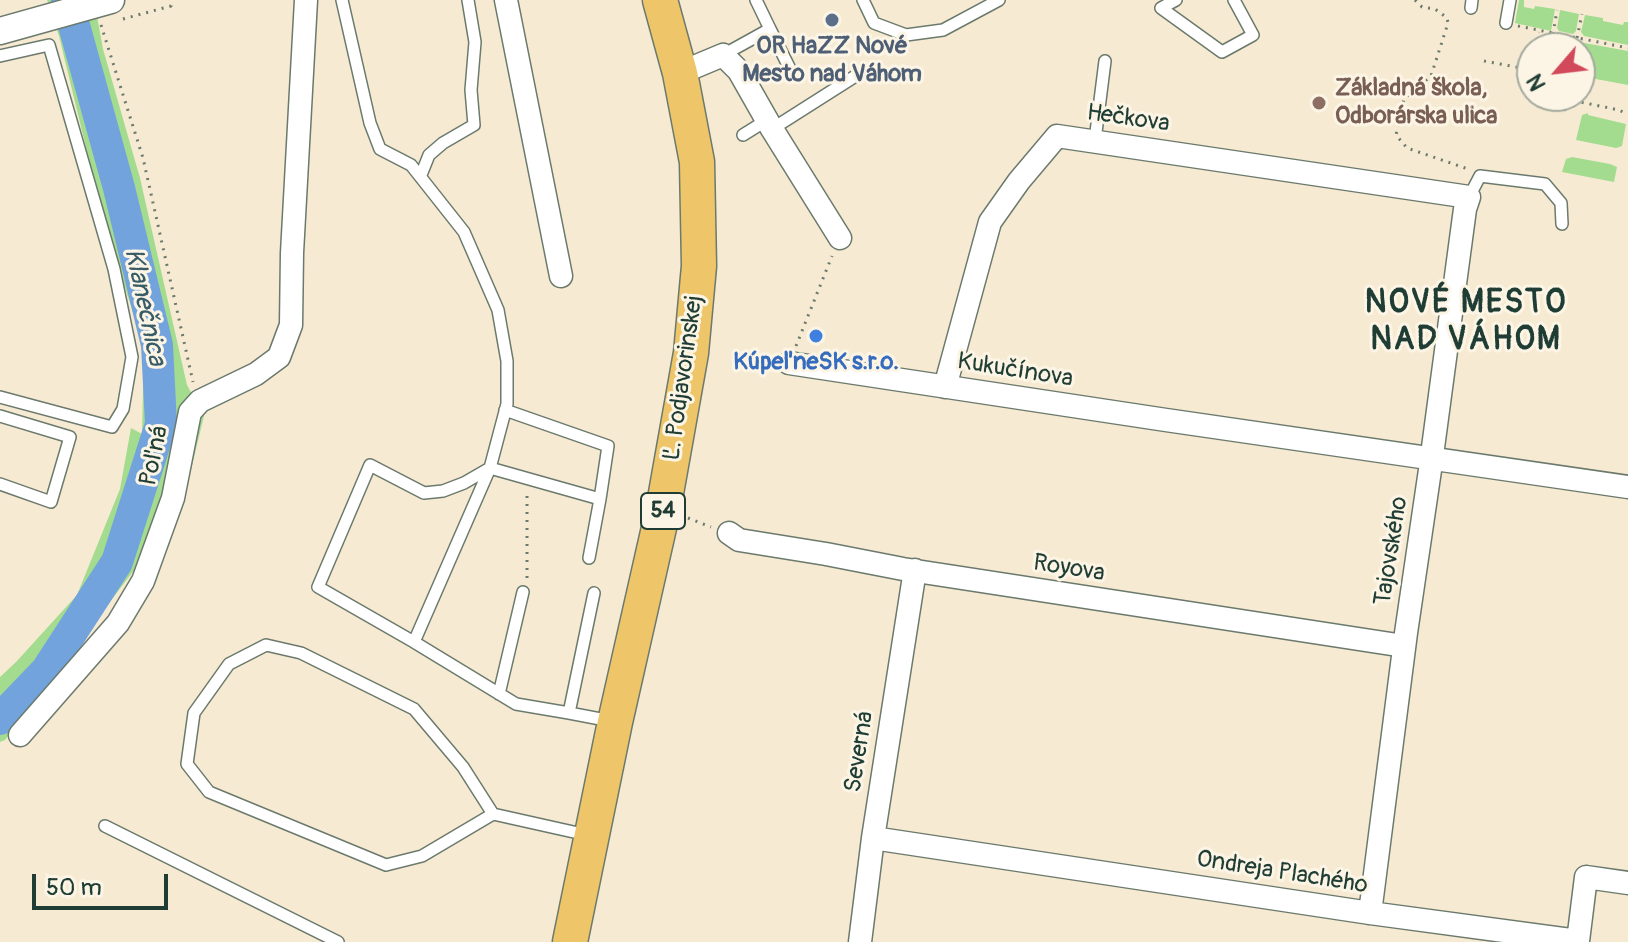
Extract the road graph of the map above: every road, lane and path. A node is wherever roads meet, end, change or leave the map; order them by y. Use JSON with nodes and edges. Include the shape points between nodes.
{"nodes":[{"id":1,"x":169,"y":0,"type":"edge"},
{"id":2,"x":306,"y":0,"type":"edge"},
{"id":3,"x":342,"y":0,"type":"edge"},
{"id":4,"x":468,"y":0,"type":"edge"},
{"id":5,"x":506,"y":0,"type":"edge"},
{"id":6,"x":660,"y":0,"type":"edge"},
{"id":7,"x":756,"y":0,"type":"edge"},
{"id":8,"x":863,"y":0,"type":"edge"},
{"id":9,"x":999,"y":0,"type":"edge"},
{"id":10,"x":1176,"y":0,"type":"edge"},
{"id":11,"x":1234,"y":0,"type":"edge"},
{"id":12,"x":1415,"y":0,"type":"edge"},
{"id":13,"x":1510,"y":0,"type":"edge"},
{"id":14,"x":1557,"y":10,"type":"dead end"},
{"id":15,"x":1582,"y":14,"type":"dead end"},
{"id":16,"x":109,"y":15,"type":"edge"},
{"id":17,"x":1506,"y":23,"type":"joint"},
{"id":18,"x":9,"y":28,"type":"edge"},
{"id":19,"x":770,"y":29,"type":"junction"},
{"id":20,"x":1539,"y":31,"type":"joint"},
{"id":21,"x":1544,"y":32,"type":"edge"},
{"id":22,"x":1553,"y":32,"type":"edge"},
{"id":23,"x":1578,"y":32,"type":"edge"},
{"id":24,"x":1596,"y":42,"type":"edge"},
{"id":25,"x":1628,"y":48,"type":"edge"},
{"id":26,"x":723,"y":55,"type":"junction"},
{"id":27,"x":0,"y":56,"type":"edge"},
{"id":28,"x":1105,"y":61,"type":"dead end"},
{"id":29,"x":1484,"y":61,"type":"dead end"},
{"id":30,"x":1516,"y":67,"type":"edge"},
{"id":31,"x":790,"y":69,"type":"dead end"},
{"id":32,"x":680,"y":73,"type":"junction"},
{"id":33,"x":857,"y":75,"type":"dead end"},
{"id":34,"x":1596,"y":106,"type":"edge"},
{"id":35,"x":1625,"y":113,"type":"dead end"},
{"id":36,"x":770,"y":125,"type":"junction"},
{"id":37,"x":743,"y":135,"type":"dead end"},
{"id":38,"x":1095,"y":140,"type":"junction"},
{"id":39,"x":421,"y":175,"type":"junction"},
{"id":40,"x":1480,"y":176,"type":"junction"},
{"id":41,"x":1469,"y":197,"type":"junction"},
{"id":42,"x":1562,"y":224,"type":"dead end"},
{"id":43,"x":840,"y":238,"type":"joint"},
{"id":44,"x":561,"y":276,"type":"dead end"},
{"id":45,"x":789,"y":363,"type":"joint"},
{"id":46,"x":945,"y":387,"type":"junction"},
{"id":47,"x":0,"y":397,"type":"edge"},
{"id":48,"x":200,"y":401,"type":"junction"},
{"id":49,"x":505,"y":410,"type":"junction"},
{"id":50,"x":0,"y":416,"type":"edge"},
{"id":51,"x":1432,"y":458,"type":"junction"},
{"id":52,"x":490,"y":468,"type":"junction"},
{"id":53,"x":527,"y":478,"type":"junction"},
{"id":54,"x":0,"y":484,"type":"edge"},
{"id":55,"x":1628,"y":487,"type":"edge"},
{"id":56,"x":600,"y":499,"type":"junction"},
{"id":57,"x":679,"y":514,"type":"dead end"},
{"id":58,"x":729,"y":533,"type":"joint"},
{"id":59,"x":589,"y":558,"type":"dead end"},
{"id":60,"x":915,"y":570,"type":"junction"},
{"id":61,"x":523,"y":592,"type":"joint"},
{"id":62,"x":594,"y":593,"type":"dead end"},
{"id":63,"x":414,"y":642,"type":"junction"},
{"id":64,"x":1404,"y":646,"type":"junction"},
{"id":65,"x":499,"y":694,"type":"junction"},
{"id":66,"x":569,"y":713,"type":"junction"},
{"id":67,"x":615,"y":722,"type":"junction"},
{"id":68,"x":20,"y":735,"type":"dead end"},
{"id":69,"x":493,"y":814,"type":"junction"},
{"id":70,"x":105,"y":826,"type":"dead end"},
{"id":71,"x":592,"y":836,"type":"junction"},
{"id":72,"x":873,"y":838,"type":"junction"},
{"id":73,"x":1628,"y":883,"type":"edge"},
{"id":74,"x":1370,"y":913,"type":"junction"},
{"id":75,"x":1568,"y":941,"type":"edge"},
{"id":76,"x":338,"y":942,"type":"edge"},
{"id":77,"x":570,"y":942,"type":"edge"},
{"id":78,"x":860,"y":942,"type":"edge"}],
"edges":[{"from":1,"to":16,"type":"path","via":[[171,6]]},
{"from":2,"to":48,"type":"street","via":[[291,325],[279,357]]},
{"from":3,"to":39,"type":"lane","via":[[380,149]]},
{"from":4,"to":39,"type":"lane","via":[[475,42],[474,125],[429,155]]},
{"from":5,"to":44,"type":"street"},
{"from":6,"to":32,"type":"main road","name":"Ľ. Podjavorinskej","number":"54"},
{"from":7,"to":19,"type":"lane"},
{"from":8,"to":9,"type":"lane","via":[[874,23],[906,35],[943,30]]},
{"from":10,"to":11,"type":"lane","via":[[1161,8],[1222,52],[1253,35]]},
{"from":12,"to":40,"type":"path","via":[[1435,9],[1448,23],[1431,76],[1404,99],[1396,135],[1407,148]]},
{"from":13,"to":17,"type":"lane"},
{"from":14,"to":22,"type":"path"},
{"from":15,"to":23,"type":"path"},
{"from":16,"to":18,"type":"street"},
{"from":16,"to":48,"type":"path"},
{"from":17,"to":20,"type":"path"},
{"from":19,"to":26,"type":"lane"},
{"from":19,"to":31,"type":"lane"},
{"from":20,"to":21,"type":"path"},
{"from":24,"to":25,"type":"path"},
{"from":26,"to":32,"type":"street"},
{"from":26,"to":36,"type":"street","via":[[739,71]]},
{"from":27,"to":47,"type":"lane","via":[[49,45],[114,269],[132,357],[123,409],[112,427]]},
{"from":28,"to":38,"type":"lane"},
{"from":29,"to":30,"type":"path"},
{"from":32,"to":67,"type":"main road","name":"Ľ. Podjavorinskej","number":"54","via":[[697,162],[699,266],[691,353],[663,510]]},
{"from":33,"to":36,"type":"lane"},
{"from":34,"to":35,"type":"path"},
{"from":36,"to":37,"type":"lane"},
{"from":36,"to":43,"type":"street"},
{"from":38,"to":41,"type":"street","name":"Hečkova"},
{"from":38,"to":46,"type":"street","name":"Hečkova","via":[[1057,136],[990,222]]},
{"from":39,"to":49,"type":"lane","via":[[464,232],[498,310],[507,361]]},
{"from":40,"to":41,"type":"lane"},
{"from":40,"to":42,"type":"lane","via":[[1545,184],[1561,203]]},
{"from":41,"to":51,"type":"street","name":"Tajovského"},
{"from":43,"to":45,"type":"path"},
{"from":45,"to":46,"type":"street","name":"Kukučínova"},
{"from":46,"to":51,"type":"street","name":"Kukučínova"},
{"from":48,"to":68,"type":"street","name":"Poľná","via":[[190,412],[173,498],[143,581],[118,623]]},
{"from":49,"to":52,"type":"lane"},
{"from":49,"to":56,"type":"lane","via":[[608,446]]},
{"from":50,"to":54,"type":"lane","via":[[70,437],[51,502]]},
{"from":51,"to":55,"type":"street","name":"Kukučínova"},
{"from":51,"to":64,"type":"street","name":"Tajovského"},
{"from":52,"to":53,"type":"lane"},
{"from":52,"to":63,"type":"lane"},
{"from":52,"to":63,"type":"lane","via":[[443,491],[424,493],[370,465],[318,587]]},
{"from":53,"to":56,"type":"lane"},
{"from":53,"to":61,"type":"path"},
{"from":56,"to":59,"type":"lane"},
{"from":57,"to":58,"type":"path"},
{"from":58,"to":60,"type":"street","name":"Royova","via":[[739,540]]},
{"from":60,"to":64,"type":"street","name":"Royova"},
{"from":60,"to":72,"type":"street","name":"Severná"},
{"from":61,"to":65,"type":"lane"},
{"from":62,"to":66,"type":"lane"},
{"from":63,"to":65,"type":"lane"},
{"from":64,"to":74,"type":"street","name":"Tajovského"},
{"from":65,"to":66,"type":"lane","via":[[516,704]]},
{"from":66,"to":67,"type":"lane"},
{"from":67,"to":71,"type":"main road","name":"Ľ. Podjavorinskej","number":"54"},
{"from":69,"to":69,"type":"lane","via":[[463,767],[414,709],[301,653],[266,645],[229,664],[194,713],[187,764],[209,792],[386,865],[422,856]]},
{"from":69,"to":71,"type":"lane"},
{"from":70,"to":76,"type":"lane"},
{"from":71,"to":77,"type":"main road","name":"Ľ. Podjavorinskej","number":"54"},
{"from":72,"to":74,"type":"street","name":"Ondreja Plachého"},
{"from":72,"to":78,"type":"street","name":"Severná"},
{"from":73,"to":75,"type":"street","name":"Ondreja Plachého","via":[[1586,877],[1578,941]]},
{"from":74,"to":75,"type":"street","name":"Ondreja Plachého"}]}
